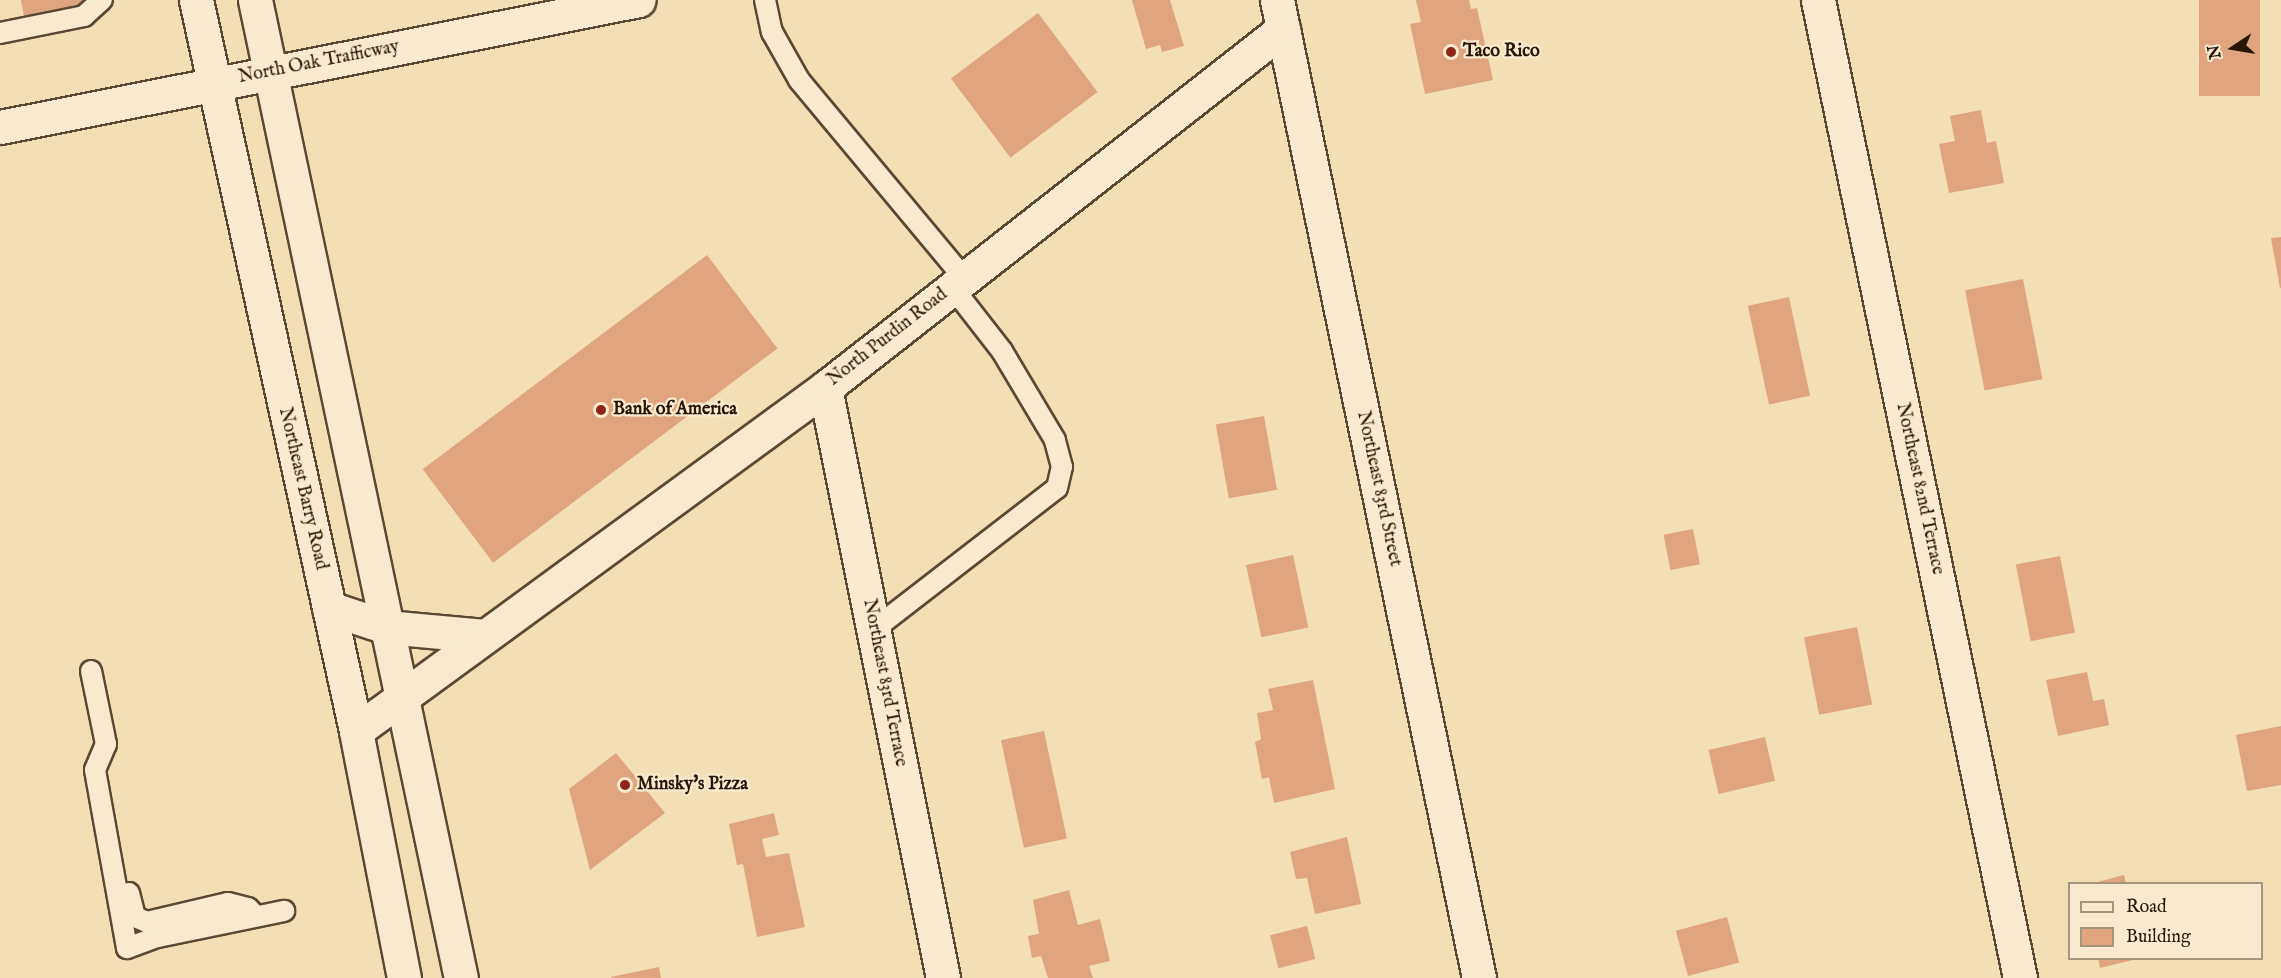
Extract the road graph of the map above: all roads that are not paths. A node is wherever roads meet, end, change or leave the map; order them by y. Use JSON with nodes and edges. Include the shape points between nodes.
{"nodes":[{"id":1,"x":102,"y":0,"type":"edge"},
{"id":2,"x":196,"y":0,"type":"edge"},
{"id":3,"x":255,"y":0,"type":"edge"},
{"id":4,"x":639,"y":0,"type":"edge"},
{"id":5,"x":765,"y":0,"type":"edge"},
{"id":6,"x":1818,"y":0,"type":"edge"},
{"id":7,"x":1280,"y":15,"type":"edge"},
{"id":8,"x":0,"y":33,"type":"edge"},
{"id":9,"x":269,"y":73,"type":"junction"},
{"id":10,"x":213,"y":85,"type":"junction"},
{"id":11,"x":0,"y":127,"type":"edge"},
{"id":12,"x":959,"y":283,"type":"junction"},
{"id":13,"x":825,"y":388,"type":"junction"},
{"id":14,"x":329,"y":608,"type":"junction"},
{"id":15,"x":386,"y":627,"type":"junction"},
{"id":16,"x":873,"y":630,"type":"junction"},
{"id":17,"x":485,"y":636,"type":"junction"},
{"id":18,"x":91,"y":671,"type":"dead end"},
{"id":19,"x":401,"y":698,"type":"junction"},
{"id":20,"x":356,"y":731,"type":"junction"},
{"id":21,"x":115,"y":881,"type":"junction"},
{"id":22,"x":284,"y":911,"type":"dead end"},
{"id":23,"x":255,"y":915,"type":"junction"},
{"id":24,"x":404,"y":978,"type":"edge"},
{"id":25,"x":460,"y":978,"type":"edge"},
{"id":26,"x":943,"y":978,"type":"edge"},
{"id":27,"x":1479,"y":978,"type":"edge"},
{"id":28,"x":2020,"y":978,"type":"edge"}],
"edges":[{"from":1,"to":8,"type":"lane","via":[[84,16]]},
{"from":2,"to":10,"type":"street","name":"Northeast Barry Road"},
{"from":3,"to":9,"type":"street"},
{"from":4,"to":9,"type":"street","name":"North Oak Trafficway"},
{"from":5,"to":12,"type":"lane","via":[[772,32],[799,80]]},
{"from":6,"to":28,"type":"street","name":"Northeast 82nd Terrace"},
{"from":7,"to":12,"type":"street","name":"North Purdin Road"},
{"from":7,"to":27,"type":"street","name":"Northeast 83rd Street"},
{"from":9,"to":10,"type":"street","name":"North Oak Trafficway"},
{"from":9,"to":15,"type":"street"},
{"from":10,"to":11,"type":"street","name":"North Oak Trafficway"},
{"from":10,"to":14,"type":"street","name":"Northeast Barry Road"},
{"from":12,"to":13,"type":"street","name":"North Purdin Road"},
{"from":12,"to":16,"type":"lane","via":[[1055,440],[1062,467],[1057,488]]},
{"from":13,"to":16,"type":"street","name":"Northeast 83rd Terrace"},
{"from":13,"to":17,"type":"street","name":"North Purdin Road"},
{"from":14,"to":15,"type":"street"},
{"from":14,"to":20,"type":"street","name":"Northeast Barry Road"},
{"from":15,"to":17,"type":"street"},
{"from":15,"to":19,"type":"street"},
{"from":16,"to":26,"type":"street","name":"Northeast 83rd Terrace"},
{"from":17,"to":19,"type":"street","name":"North Purdin Road"},
{"from":18,"to":21,"type":"lane","via":[[106,744],[95,770]]},
{"from":19,"to":20,"type":"street","name":"North Purdin Road"},
{"from":19,"to":25,"type":"street"},
{"from":20,"to":24,"type":"street","name":"Northeast Barry Road"},
{"from":21,"to":23,"type":"lane","via":[[126,881],[135,917],[147,922],[228,903],[249,909]]},
{"from":21,"to":23,"type":"lane","via":[[128,948]]},
{"from":22,"to":23,"type":"lane"}]}
